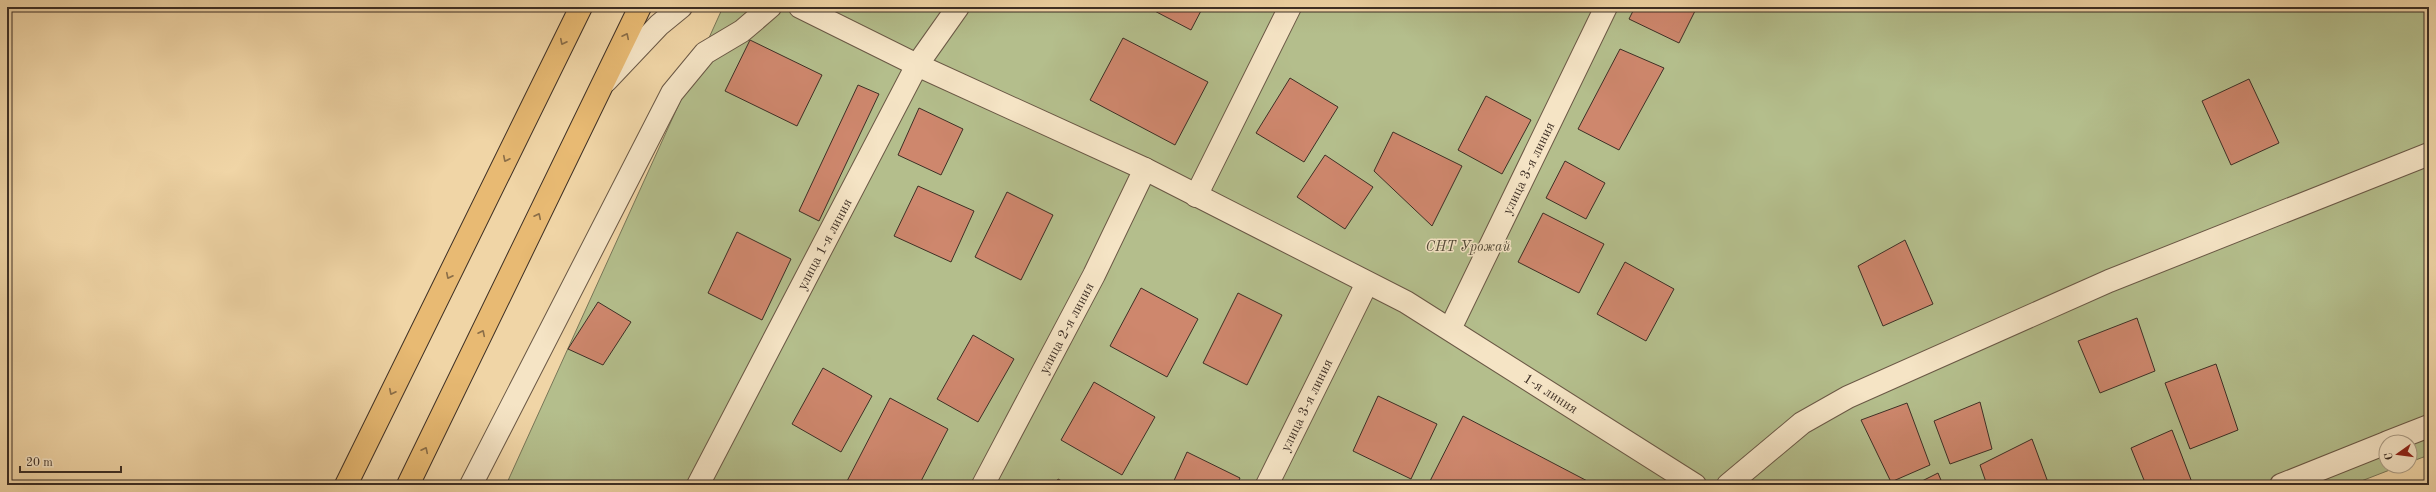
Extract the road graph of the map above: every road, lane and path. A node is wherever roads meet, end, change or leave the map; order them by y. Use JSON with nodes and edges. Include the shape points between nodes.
{"nodes":[{"id":1,"x":581,"y":7,"type":"edge"},
{"id":2,"x":640,"y":7,"type":"edge"},
{"id":3,"x":681,"y":7,"type":"edge"},
{"id":4,"x":770,"y":7,"type":"edge"},
{"id":5,"x":800,"y":7,"type":"edge"},
{"id":6,"x":958,"y":7,"type":"edge"},
{"id":7,"x":1290,"y":7,"type":"edge"},
{"id":8,"x":1606,"y":7,"type":"edge"},
{"id":9,"x":917,"y":65,"type":"junction"},
{"id":10,"x":602,"y":86,"type":"junction"},
{"id":11,"x":2429,"y":154,"type":"edge"},
{"id":12,"x":1145,"y":169,"type":"junction"},
{"id":13,"x":1196,"y":196,"type":"junction"},
{"id":14,"x":1367,"y":283,"type":"junction"},
{"id":15,"x":1450,"y":328,"type":"junction"},
{"id":16,"x":2429,"y":426,"type":"edge"},
{"id":17,"x":2408,"y":434,"type":"edge"},
{"id":18,"x":2378,"y":446,"type":"edge"},
{"id":19,"x":346,"y":485,"type":"edge"},
{"id":20,"x":408,"y":485,"type":"edge"},
{"id":21,"x":471,"y":485,"type":"edge"},
{"id":22,"x":698,"y":485,"type":"edge"},
{"id":23,"x":983,"y":485,"type":"edge"},
{"id":24,"x":1267,"y":485,"type":"edge"},
{"id":25,"x":1695,"y":485,"type":"edge"},
{"id":26,"x":1728,"y":485,"type":"edge"},
{"id":27,"x":2281,"y":485,"type":"edge"}],
"edges":[{"from":1,"to":19,"type":"main road","one_way":true},
{"from":10,"to":2,"type":"main road","one_way":true},
{"from":3,"to":10,"type":"street","via":[[659,25]]},
{"from":4,"to":21,"type":"street","via":[[742,31],[705,53],[672,93]]},
{"from":5,"to":9,"type":"street","name":"1-я линия"},
{"from":6,"to":9,"type":"street","name":"улица 1-я линия"},
{"from":7,"to":13,"type":"street"},
{"from":8,"to":15,"type":"street","name":"улица 3-я линия"},
{"from":9,"to":12,"type":"street","name":"1-я линия"},
{"from":9,"to":22,"type":"street","name":"улица 1-я линия"},
{"from":20,"to":10,"type":"main road","one_way":true},
{"from":11,"to":26,"type":"street","via":[[2109,281],[1848,397],[1802,423]]},
{"from":12,"to":13,"type":"street","name":"1-я линия"},
{"from":12,"to":23,"type":"street","name":"улица 2-я линия","via":[[1094,275]]},
{"from":13,"to":14,"type":"street","name":"1-я линия"},
{"from":14,"to":15,"type":"street","name":"1-я линия"},
{"from":14,"to":24,"type":"street","name":"улица 3-я линия"},
{"from":15,"to":25,"type":"street","name":"1-я линия"},
{"from":16,"to":17,"type":"street"},
{"from":18,"to":27,"type":"street"}]}
